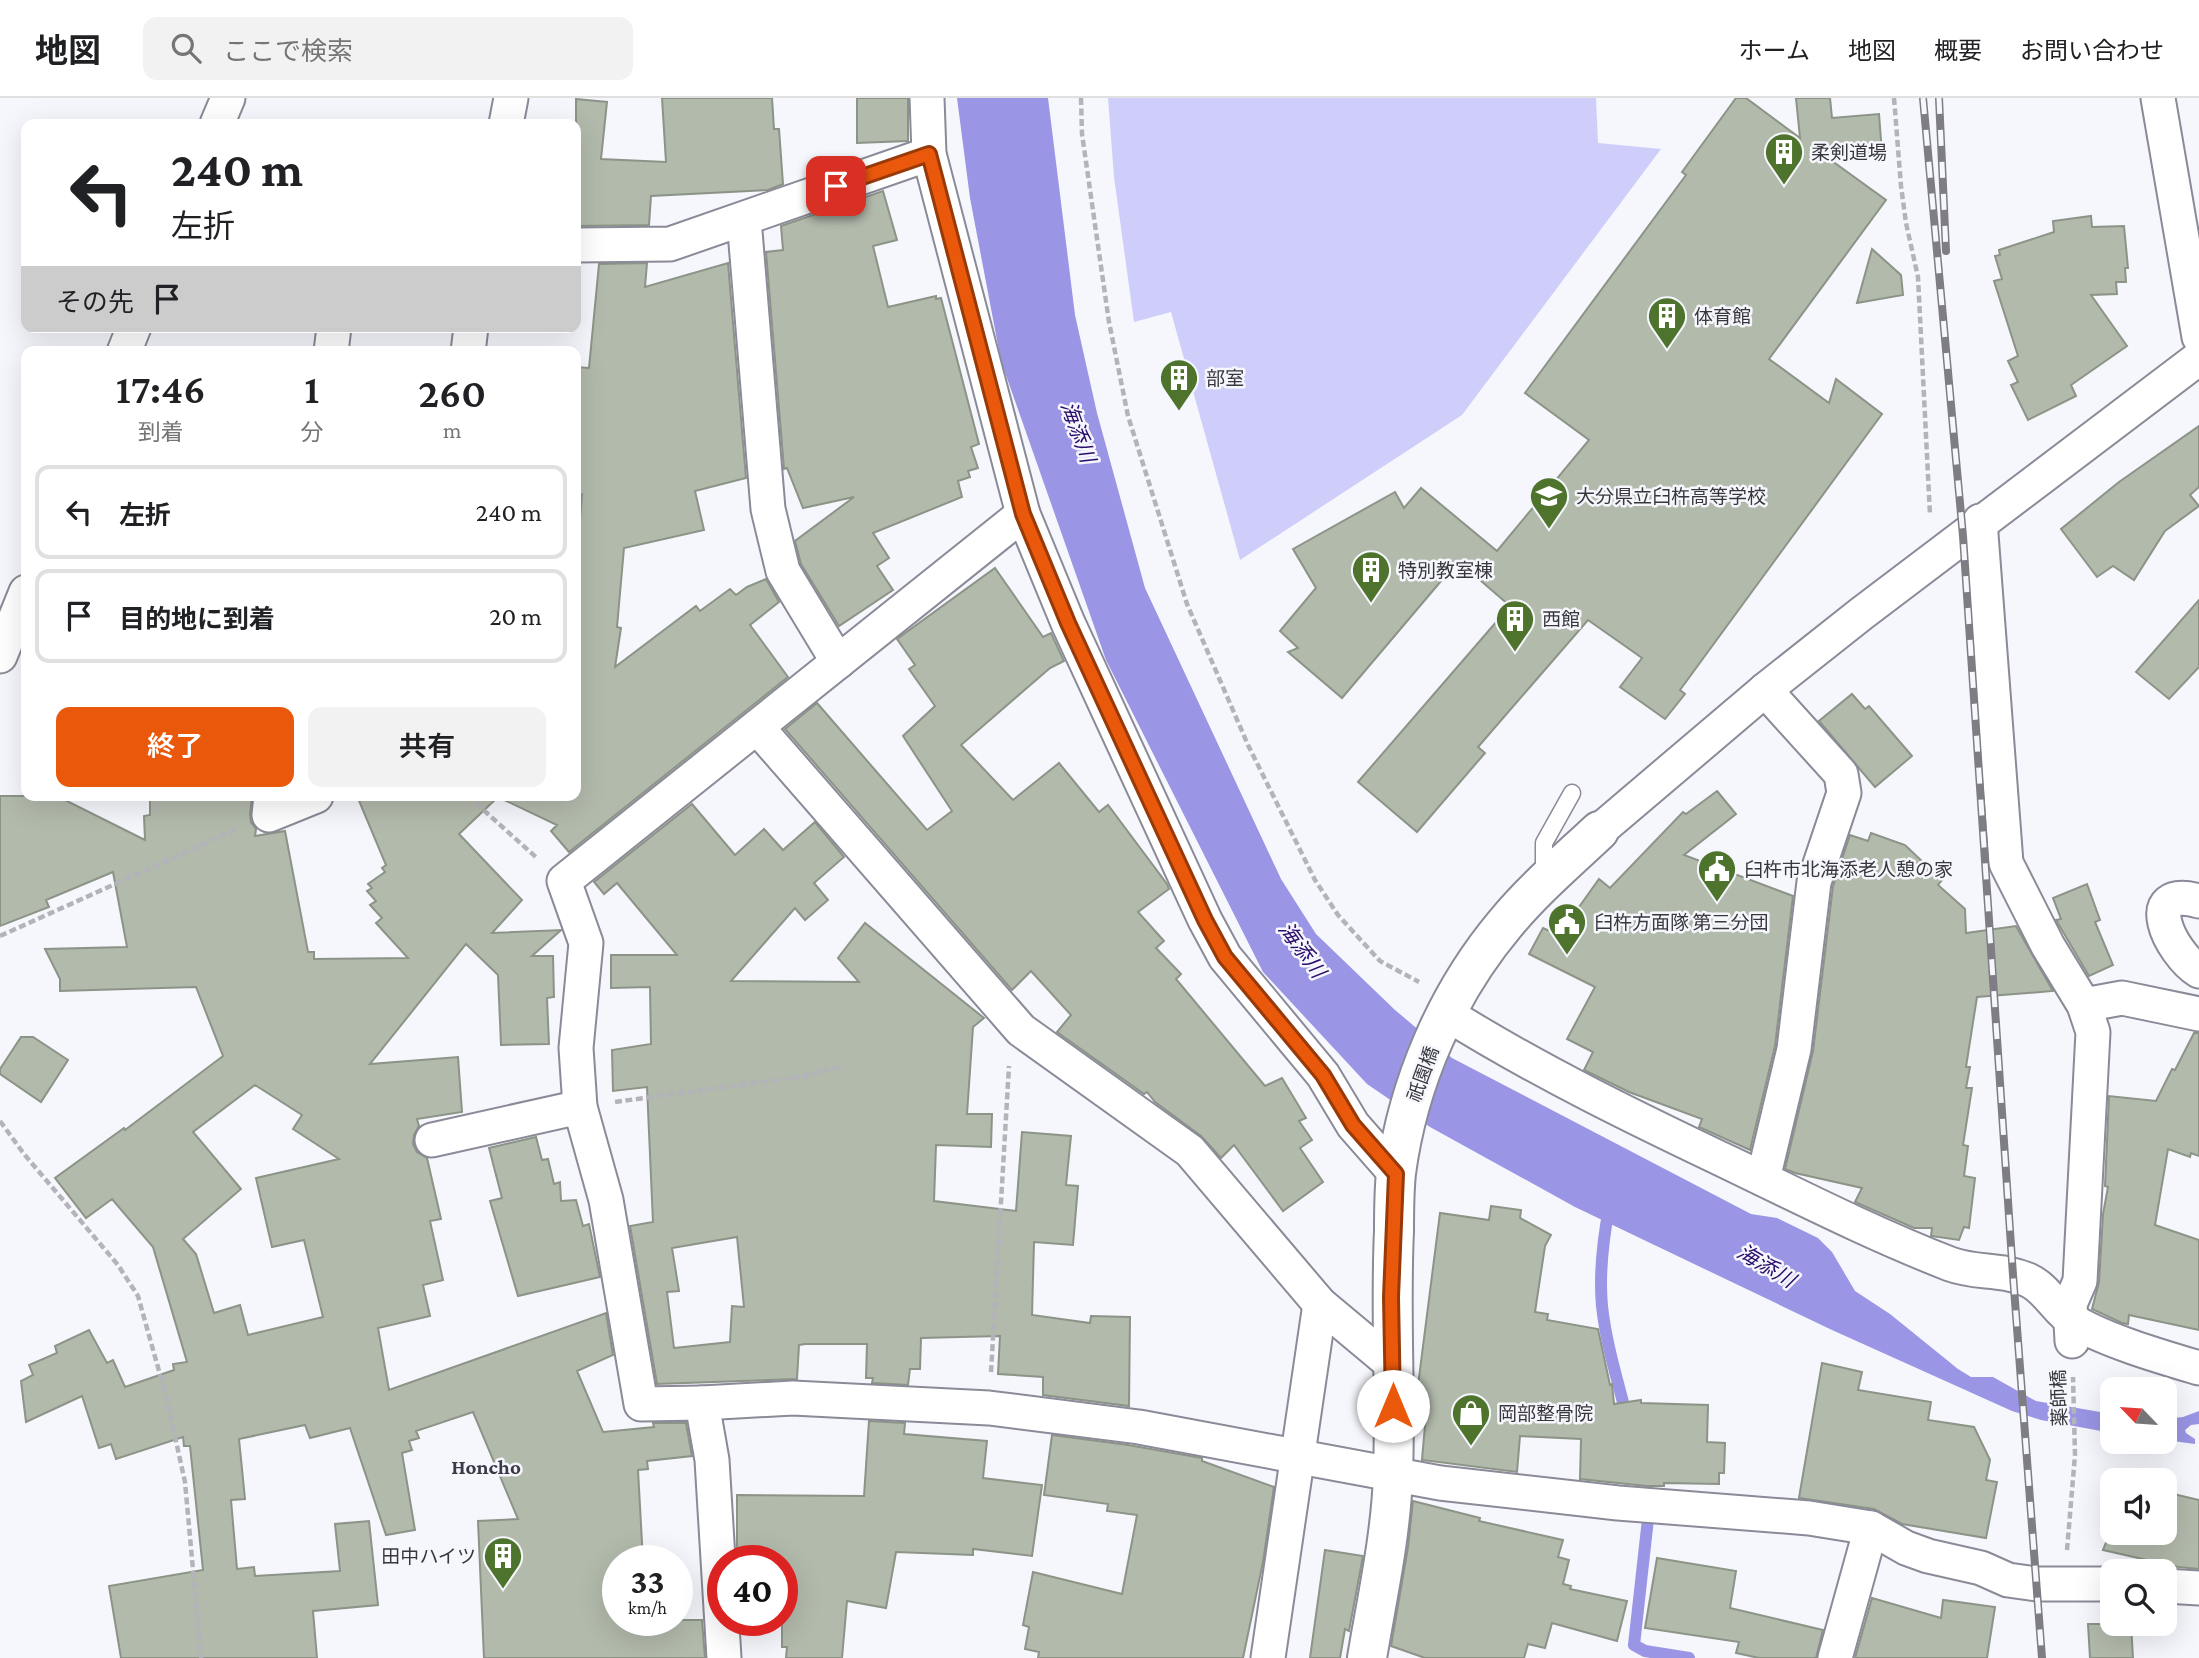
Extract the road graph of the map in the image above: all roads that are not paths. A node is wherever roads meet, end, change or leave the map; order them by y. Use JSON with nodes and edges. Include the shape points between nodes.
{"nodes":[{"id":1,"x":228,"y":98,"type":"edge"},
{"id":2,"x":511,"y":98,"type":"edge"},
{"id":3,"x":927,"y":98,"type":"edge"},
{"id":4,"x":2158,"y":98,"type":"edge"},
{"id":5,"x":219,"y":119,"type":"edge"},
{"id":6,"x":507,"y":119,"type":"edge"},
{"id":7,"x":929,"y":154,"type":"junction"},
{"id":8,"x":744,"y":219,"type":"junction"},
{"id":9,"x":581,"y":245,"type":"edge"},
{"id":10,"x":2199,"y":337,"type":"edge"},
{"id":11,"x":2199,"y":358,"type":"edge"},
{"id":12,"x":1023,"y":514,"type":"junction"},
{"id":13,"x":1980,"y":522,"type":"junction"},
{"id":14,"x":21,"y":604,"type":"edge"},
{"id":15,"x":0,"y":656,"type":"edge"},
{"id":16,"x":838,"y":662,"type":"junction"},
{"id":17,"x":1765,"y":690,"type":"junction"},
{"id":18,"x":757,"y":727,"type":"junction"},
{"id":19,"x":1572,"y":793,"type":"dead end"},
{"id":20,"x":293,"y":801,"type":"edge"},
{"id":21,"x":270,"y":806,"type":"edge"},
{"id":22,"x":1600,"y":831,"type":"joint"},
{"id":23,"x":1548,"y":879,"type":"junction"},
{"id":24,"x":2199,"y":901,"type":"edge"},
{"id":25,"x":2199,"y":971,"type":"edge"},
{"id":26,"x":2084,"y":1004,"type":"junction"},
{"id":27,"x":1447,"y":1014,"type":"junction"},
{"id":28,"x":2199,"y":1014,"type":"edge"},
{"id":29,"x":580,"y":1107,"type":"junction"},
{"id":30,"x":432,"y":1140,"type":"dead end"},
{"id":31,"x":1396,"y":1174,"type":"junction"},
{"id":32,"x":1763,"y":1179,"type":"junction"},
{"id":33,"x":1320,"y":1304,"type":"junction"},
{"id":34,"x":2072,"y":1331,"type":"junction"},
{"id":35,"x":1392,"y":1366,"type":"junction"},
{"id":36,"x":2199,"y":1368,"type":"edge"},
{"id":37,"x":702,"y":1403,"type":"junction"},
{"id":38,"x":1297,"y":1458,"type":"junction"},
{"id":39,"x":1393,"y":1476,"type":"junction"},
{"id":40,"x":1871,"y":1528,"type":"junction"},
{"id":41,"x":2100,"y":1583,"type":"edge"},
{"id":42,"x":2177,"y":1587,"type":"edge"},
{"id":43,"x":2199,"y":1588,"type":"edge"},
{"id":44,"x":724,"y":1658,"type":"edge"},
{"id":45,"x":1268,"y":1658,"type":"edge"},
{"id":46,"x":1367,"y":1658,"type":"edge"},
{"id":47,"x":1835,"y":1658,"type":"edge"}],
"edges":[{"from":1,"to":5,"type":"street"},
{"from":2,"to":6,"type":"street"},
{"from":3,"to":7,"type":"street"},
{"from":4,"to":10,"type":"street"},
{"from":7,"to":8,"type":"street"},
{"from":7,"to":12,"type":"street"},
{"from":8,"to":9,"type":"street","via":[[670,244]]},
{"from":8,"to":16,"type":"street","via":[[768,509],[783,571]]},
{"from":11,"to":13,"type":"street"},
{"from":12,"to":16,"type":"street"},
{"from":12,"to":31,"type":"street","via":[[1068,623],[1225,957],[1323,1075],[1353,1125]]},
{"from":13,"to":17,"type":"street"},
{"from":13,"to":26,"type":"street","via":[[2006,863]]},
{"from":14,"to":15,"type":"street"},
{"from":16,"to":18,"type":"street"},
{"from":17,"to":22,"type":"street"},
{"from":17,"to":32,"type":"street","via":[[1841,774],[1844,793],[1814,882],[1794,1049]]},
{"from":18,"to":29,"type":"street","via":[[564,881],[586,943],[576,1048]]},
{"from":18,"to":33,"type":"street","via":[[1021,1030],[1190,1151]]},
{"from":19,"to":23,"type":"lane","via":[[1544,843]]},
{"from":20,"to":21,"type":"street"},
{"from":22,"to":23,"type":"street","name":"祇園橋"},
{"from":23,"to":27,"type":"street","name":"祇園橋","via":[[1504,924]]},
{"from":24,"to":25,"type":"street","via":[[2178,898],[2162,915],[2178,953]]},
{"from":26,"to":28,"type":"street","via":[[2122,998]]},
{"from":26,"to":34,"type":"street","via":[[2094,1032],[2080,1281],[2070,1304]]},
{"from":27,"to":31,"type":"street","name":"祇園橋","via":[[1419,1079]]},
{"from":27,"to":32,"type":"street","via":[[1523,1060]]},
{"from":29,"to":30,"type":"street"},
{"from":29,"to":37,"type":"street","via":[[606,1200],[641,1404]]},
{"from":31,"to":35,"type":"street","name":"祇園橋"},
{"from":32,"to":34,"type":"street","via":[[1953,1265],[2002,1271],[2040,1286]]},
{"from":33,"to":35,"type":"street"},
{"from":33,"to":38,"type":"street"},
{"from":34,"to":36,"type":"street","via":[[2126,1343]]},
{"from":35,"to":39,"type":"street","name":"祇園橋"},
{"from":37,"to":38,"type":"street","via":[[793,1398],[989,1408],[1139,1427]]},
{"from":37,"to":44,"type":"street","via":[[712,1460]]},
{"from":38,"to":39,"type":"street"},
{"from":38,"to":45,"type":"street"},
{"from":39,"to":40,"type":"street"},
{"from":39,"to":46,"type":"street","name":"祇園橋"},
{"from":40,"to":41,"type":"street","via":[[1906,1548],[2008,1580]]},
{"from":40,"to":47,"type":"street"},
{"from":42,"to":43,"type":"street"}]}
